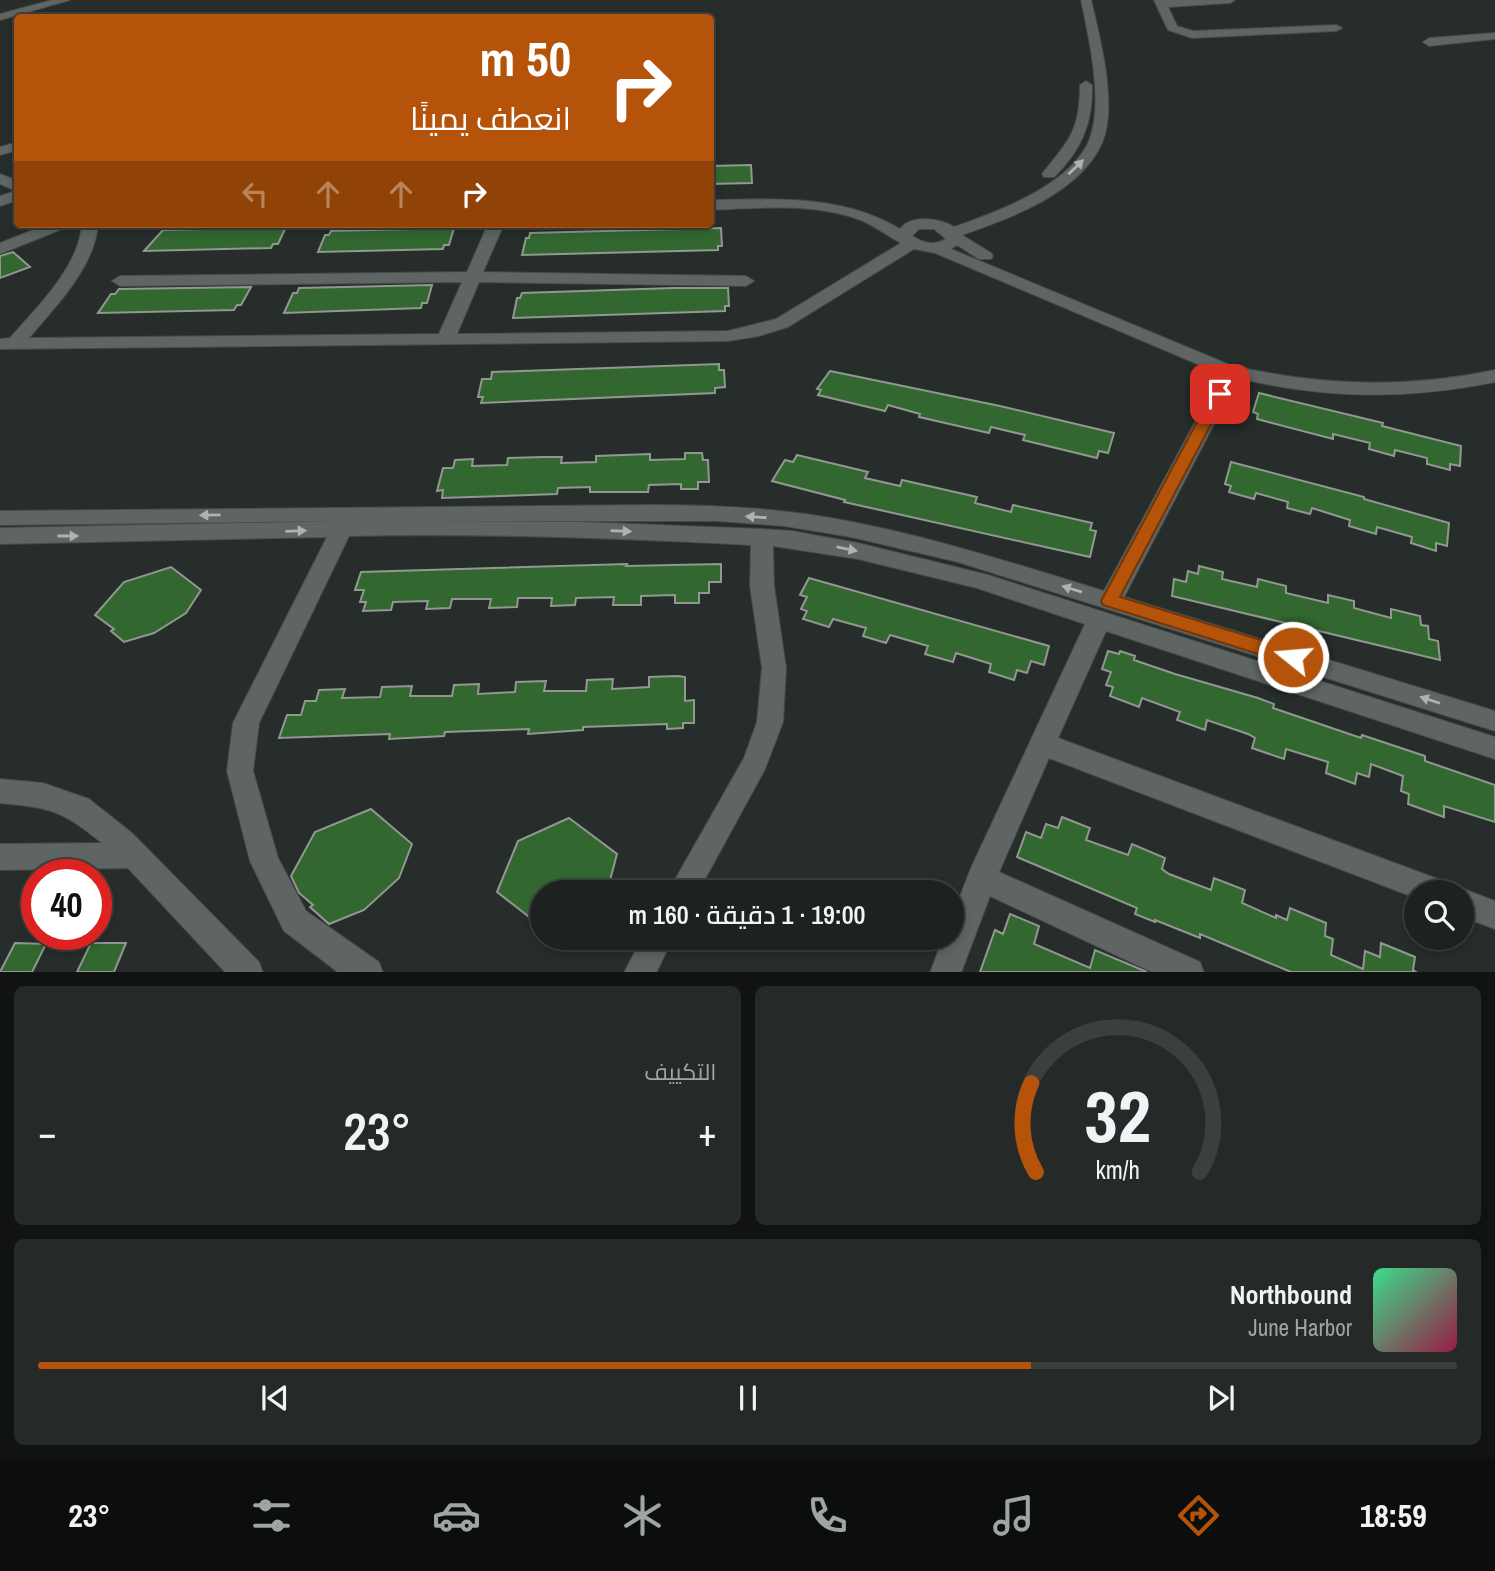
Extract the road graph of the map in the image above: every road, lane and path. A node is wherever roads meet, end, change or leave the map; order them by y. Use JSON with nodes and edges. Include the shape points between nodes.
{"nodes":[{"id":1,"x":65,"y":0,"type":"edge"},
{"id":2,"x":1074,"y":0,"type":"edge"},
{"id":3,"x":1086,"y":0,"type":"edge"},
{"id":4,"x":1230,"y":0,"type":"edge"},
{"id":5,"x":0,"y":2,"type":"edge"},
{"id":6,"x":1159,"y":2,"type":"edge"},
{"id":7,"x":15,"y":14,"type":"edge"},
{"id":8,"x":11,"y":15,"type":"edge"},
{"id":9,"x":0,"y":24,"type":"edge"},
{"id":10,"x":1336,"y":28,"type":"dead end"},
{"id":11,"x":1495,"y":36,"type":"edge"},
{"id":12,"x":1429,"y":42,"type":"dead end"},
{"id":13,"x":714,"y":196,"type":"edge"},
{"id":14,"x":714,"y":205,"type":"edge"},
{"id":15,"x":920,"y":224,"type":"junction"},
{"id":16,"x":52,"y":228,"type":"edge"},
{"id":17,"x":90,"y":228,"type":"edge"},
{"id":18,"x":494,"y":228,"type":"edge"},
{"id":19,"x":950,"y":232,"type":"junction"},
{"id":20,"x":907,"y":240,"type":"junction"},
{"id":21,"x":936,"y":248,"type":"junction"},
{"id":22,"x":0,"y":249,"type":"edge"},
{"id":23,"x":473,"y":277,"type":"junction"},
{"id":24,"x":120,"y":281,"type":"dead end"},
{"id":25,"x":746,"y":281,"type":"dead end"},
{"id":26,"x":446,"y":339,"type":"junction"},
{"id":27,"x":7,"y":344,"type":"edge"},
{"id":28,"x":1495,"y":363,"type":"edge"},
{"id":29,"x":1232,"y":371,"type":"junction"},
{"id":30,"x":1495,"y":376,"type":"edge"},
{"id":31,"x":0,"y":518,"type":"edge"},
{"id":32,"x":341,"y":530,"type":"junction"},
{"id":33,"x":0,"y":536,"type":"edge"},
{"id":34,"x":762,"y":537,"type":"junction"},
{"id":35,"x":1105,"y":610,"type":"junction"},
{"id":36,"x":1495,"y":721,"type":"edge"},
{"id":37,"x":1043,"y":744,"type":"junction"},
{"id":38,"x":1495,"y":748,"type":"edge"},
{"id":39,"x":0,"y":791,"type":"edge"},
{"id":40,"x":134,"y":855,"type":"junction"},
{"id":41,"x":0,"y":857,"type":"edge"},
{"id":42,"x":982,"y":878,"type":"junction"},
{"id":43,"x":690,"y":880,"type":"edge"},
{"id":44,"x":1404,"y":880,"type":"edge"},
{"id":45,"x":1474,"y":907,"type":"edge"},
{"id":46,"x":1495,"y":915,"type":"edge"},
{"id":47,"x":651,"y":950,"type":"edge"},
{"id":48,"x":248,"y":972,"type":"edge"},
{"id":49,"x":368,"y":972,"type":"edge"},
{"id":50,"x":639,"y":972,"type":"edge"},
{"id":51,"x":945,"y":972,"type":"edge"},
{"id":52,"x":1189,"y":972,"type":"edge"}],
"edges":[{"from":1,"to":7,"type":"street"},
{"from":2,"to":19,"type":"street","via":[[1087,111],[1077,138],[1062,164],[1033,189]]},
{"from":19,"to":3,"type":"street","one_way":true,"via":[[994,219],[1035,199],[1065,178],[1096,142],[1102,115]]},
{"from":4,"to":6,"type":"street"},
{"from":5,"to":8,"type":"street"},
{"from":6,"to":10,"type":"street","via":[[1172,28],[1192,35]]},
{"from":8,"to":9,"type":"street"},
{"from":11,"to":12,"type":"street"},
{"from":13,"to":15,"type":"street","via":[[838,198]]},
{"from":14,"to":20,"type":"street","via":[[818,205],[870,219]]},
{"from":15,"to":19,"type":"street"},
{"from":15,"to":20,"type":"street","via":[[908,228]]},
{"from":16,"to":22,"type":"street"},
{"from":17,"to":27,"type":"street","via":[[78,261]]},
{"from":18,"to":23,"type":"street"},
{"from":19,"to":21,"type":"street","via":[[950,244]]},
{"from":19,"to":28,"type":"street","via":[[974,251],[1222,355],[1281,372],[1394,378],[1472,370]]},
{"from":20,"to":21,"type":"street"},
{"from":20,"to":26,"type":"street","via":[[807,310],[759,331],[693,338]]},
{"from":21,"to":29,"type":"street"},
{"from":23,"to":24,"type":"street"},
{"from":23,"to":25,"type":"street"},
{"from":23,"to":26,"type":"street"},
{"from":26,"to":27,"type":"street"},
{"from":29,"to":30,"type":"street","via":[[1289,385],[1354,389],[1443,386]]},
{"from":29,"to":35,"type":"street"},
{"from":35,"to":31,"type":"street","one_way":true,"via":[[961,555],[785,519],[726,514]]},
{"from":33,"to":32,"type":"street","one_way":true},
{"from":32,"to":34,"type":"street","one_way":true,"via":[[582,529]]},
{"from":32,"to":49,"type":"street","via":[[246,723],[240,771],[264,861],[295,921]]},
{"from":34,"to":35,"type":"street","one_way":true,"via":[[858,551]]},
{"from":34,"to":43,"type":"street","via":[[762,586],[774,668],[770,722],[756,761]]},
{"from":36,"to":35,"type":"street","one_way":true},
{"from":35,"to":37,"type":"street"},
{"from":35,"to":38,"type":"street"},
{"from":37,"to":42,"type":"street"},
{"from":37,"to":44,"type":"street"},
{"from":39,"to":40,"type":"street","via":[[43,795],[79,808]]},
{"from":40,"to":41,"type":"street"},
{"from":40,"to":48,"type":"street"},
{"from":42,"to":51,"type":"street"},
{"from":42,"to":52,"type":"street"},
{"from":45,"to":46,"type":"street"},
{"from":47,"to":50,"type":"street"}]}
